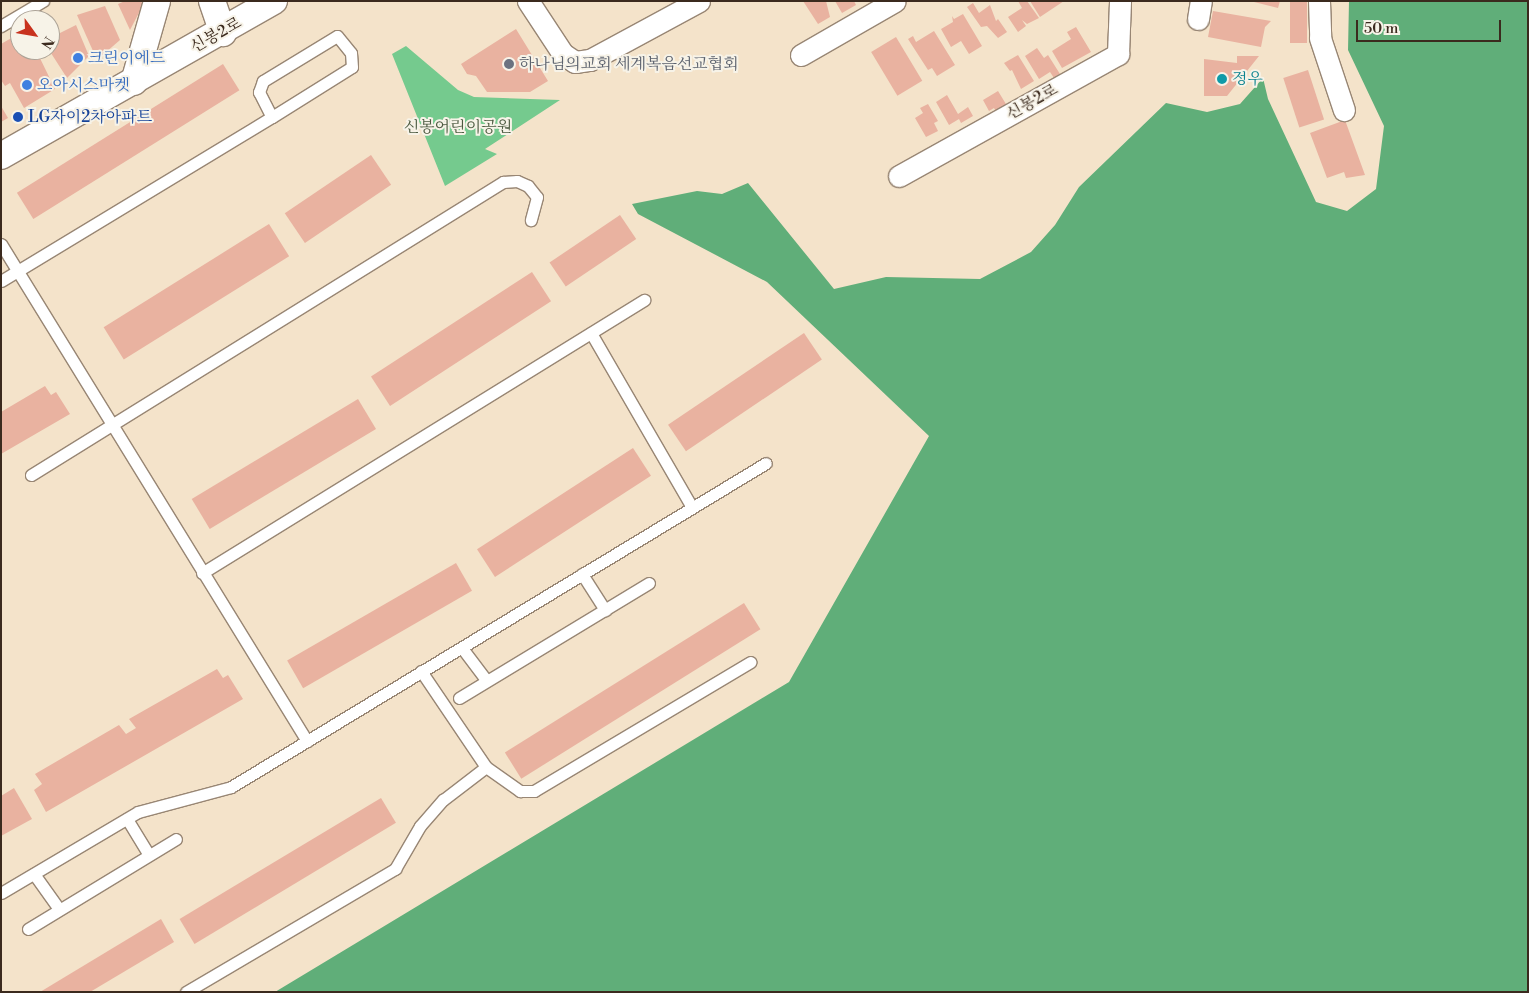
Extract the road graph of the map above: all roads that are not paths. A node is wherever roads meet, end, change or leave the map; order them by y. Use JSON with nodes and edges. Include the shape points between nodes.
{"nodes":[{"id":1,"x":43,"y":1,"type":"edge"},
{"id":2,"x":157,"y":1,"type":"edge"},
{"id":3,"x":212,"y":1,"type":"edge"},
{"id":4,"x":274,"y":1,"type":"edge"},
{"id":5,"x":528,"y":1,"type":"edge"},
{"id":6,"x":699,"y":1,"type":"edge"},
{"id":7,"x":895,"y":1,"type":"edge"},
{"id":8,"x":1120,"y":1,"type":"edge"},
{"id":9,"x":1319,"y":1,"type":"edge"},
{"id":10,"x":1,"y":26,"type":"edge"},
{"id":11,"x":223,"y":33,"type":"junction"},
{"id":12,"x":801,"y":55,"type":"dead end"},
{"id":13,"x":134,"y":82,"type":"junction"},
{"id":14,"x":1344,"y":110,"type":"dead end"},
{"id":15,"x":272,"y":117,"type":"junction"},
{"id":16,"x":1,"y":156,"type":"edge"},
{"id":17,"x":899,"y":176,"type":"dead end"},
{"id":18,"x":531,"y":220,"type":"dead end"},
{"id":19,"x":1,"y":244,"type":"edge"},
{"id":20,"x":18,"y":271,"type":"junction"},
{"id":21,"x":1,"y":281,"type":"edge"},
{"id":22,"x":644,"y":300,"type":"dead end"},
{"id":23,"x":591,"y":332,"type":"junction"},
{"id":24,"x":113,"y":426,"type":"junction"},
{"id":25,"x":766,"y":463,"type":"dead end"},
{"id":26,"x":31,"y":475,"type":"dead end"},
{"id":27,"x":692,"y":507,"type":"junction"},
{"id":28,"x":202,"y":573,"type":"junction"},
{"id":29,"x":582,"y":574,"type":"junction"},
{"id":30,"x":649,"y":583,"type":"dead end"},
{"id":31,"x":605,"y":610,"type":"junction"},
{"id":32,"x":462,"y":648,"type":"junction"},
{"id":33,"x":750,"y":662,"type":"dead end"},
{"id":34,"x":421,"y":671,"type":"junction"},
{"id":35,"x":486,"y":681,"type":"junction"},
{"id":36,"x":460,"y":698,"type":"dead end"},
{"id":37,"x":307,"y":741,"type":"junction"},
{"id":38,"x":486,"y":767,"type":"junction"},
{"id":39,"x":127,"y":819,"type":"junction"},
{"id":40,"x":176,"y":839,"type":"dead end"},
{"id":41,"x":149,"y":855,"type":"junction"},
{"id":42,"x":34,"y":874,"type":"junction"},
{"id":43,"x":1,"y":893,"type":"edge"},
{"id":44,"x":59,"y":909,"type":"junction"},
{"id":45,"x":28,"y":929,"type":"dead end"},
{"id":46,"x":186,"y":992,"type":"edge"}],
"edges":[{"from":1,"to":10,"type":"lane"},
{"from":2,"to":13,"type":"street"},
{"from":3,"to":11,"type":"street"},
{"from":4,"to":11,"type":"street","name":"신봉2로"},
{"from":5,"to":6,"type":"street","via":[[563,54],[575,62],[590,60]]},
{"from":7,"to":12,"type":"street"},
{"from":8,"to":17,"type":"street","name":"신봉2로","via":[[1118,54]]},
{"from":9,"to":14,"type":"street","via":[[1320,38]]},
{"from":11,"to":13,"type":"street","name":"신봉2로"},
{"from":13,"to":16,"type":"street","name":"신봉2로"},
{"from":15,"to":15,"type":"lane","via":[[352,66],[351,53],[337,36],[263,80],[259,92]]},
{"from":15,"to":20,"type":"lane"},
{"from":18,"to":24,"type":"lane","via":[[537,197],[528,186],[517,181],[503,182]]},
{"from":19,"to":20,"type":"lane"},
{"from":20,"to":21,"type":"lane"},
{"from":20,"to":24,"type":"lane"},
{"from":22,"to":23,"type":"lane"},
{"from":23,"to":27,"type":"lane"},
{"from":23,"to":28,"type":"lane"},
{"from":24,"to":26,"type":"lane"},
{"from":24,"to":28,"type":"lane"},
{"from":25,"to":27,"type":"lane"},
{"from":27,"to":29,"type":"lane"},
{"from":28,"to":37,"type":"lane"},
{"from":29,"to":31,"type":"lane"},
{"from":29,"to":32,"type":"lane"},
{"from":30,"to":31,"type":"lane"},
{"from":31,"to":35,"type":"lane"},
{"from":32,"to":34,"type":"lane"},
{"from":32,"to":35,"type":"lane"},
{"from":33,"to":38,"type":"lane","via":[[534,791],[520,791]]},
{"from":34,"to":37,"type":"lane"},
{"from":34,"to":38,"type":"lane"},
{"from":35,"to":36,"type":"lane"},
{"from":37,"to":39,"type":"lane","via":[[231,787],[169,802]]},
{"from":38,"to":46,"type":"lane","via":[[443,800],[420,826],[395,869]]},
{"from":39,"to":41,"type":"lane"},
{"from":39,"to":42,"type":"lane"},
{"from":40,"to":41,"type":"lane"},
{"from":41,"to":44,"type":"lane"},
{"from":42,"to":43,"type":"lane"},
{"from":42,"to":44,"type":"lane"},
{"from":44,"to":45,"type":"lane"}]}
